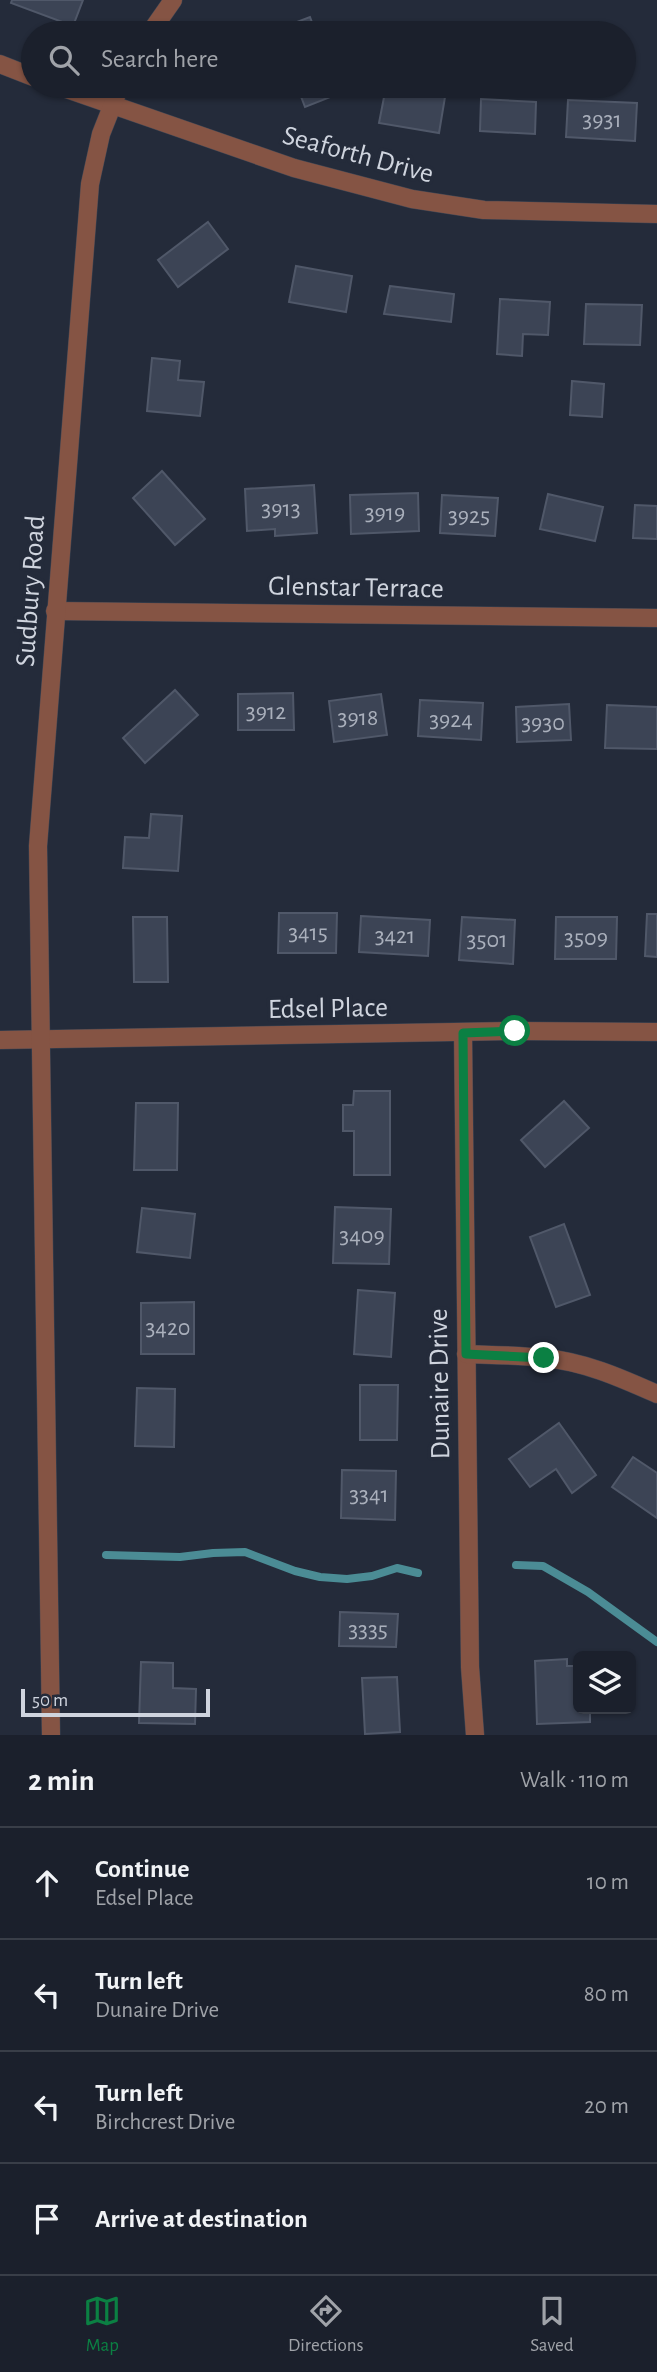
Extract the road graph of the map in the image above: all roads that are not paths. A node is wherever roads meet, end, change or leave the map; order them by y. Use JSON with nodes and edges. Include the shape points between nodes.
{"nodes":[{"id":1,"x":173,"y":0,"type":"edge"},
{"id":2,"x":158,"y":21,"type":"edge"},
{"id":3,"x":0,"y":64,"type":"edge"},
{"id":4,"x":21,"y":72,"type":"edge"},
{"id":5,"x":94,"y":98,"type":"edge"},
{"id":6,"x":115,"y":98,"type":"edge"},
{"id":7,"x":112,"y":104,"type":"junction"},
{"id":8,"x":657,"y":214,"type":"edge"},
{"id":9,"x":55,"y":611,"type":"junction"},
{"id":10,"x":657,"y":618,"type":"edge"},
{"id":11,"x":657,"y":1032,"type":"edge"},
{"id":12,"x":463,"y":1033,"type":"junction"},
{"id":13,"x":0,"y":1040,"type":"edge"},
{"id":14,"x":40,"y":1040,"type":"junction"},
{"id":15,"x":466,"y":1354,"type":"junction"},
{"id":16,"x":657,"y":1394,"type":"edge"},
{"id":17,"x":51,"y":1735,"type":"edge"},
{"id":18,"x":475,"y":1735,"type":"edge"}],
"edges":[{"from":1,"to":2,"type":"street"},
{"from":3,"to":4,"type":"street"},
{"from":5,"to":7,"type":"street","name":"Seaforth Drive"},
{"from":6,"to":7,"type":"street","name":"Sudbury Road"},
{"from":7,"to":8,"type":"street","name":"Seaforth Drive","via":[[294,168],[412,200],[484,210]]},
{"from":7,"to":9,"type":"street","name":"Sudbury Road","via":[[90,184]]},
{"from":9,"to":10,"type":"street","name":"Glenstar Terrace"},
{"from":9,"to":14,"type":"street","name":"Sudbury Road","via":[[38,846]]},
{"from":11,"to":12,"type":"street","name":"Edsel Place"},
{"from":12,"to":14,"type":"street","name":"Edsel Place"},
{"from":12,"to":15,"type":"street","name":"Dunaire Drive"},
{"from":13,"to":14,"type":"street","name":"Edsel Place"},
{"from":14,"to":17,"type":"street","name":"Sudbury Road"},
{"from":15,"to":16,"type":"street","via":[[568,1362]]},
{"from":15,"to":18,"type":"street","name":"Dunaire Drive"}]}
